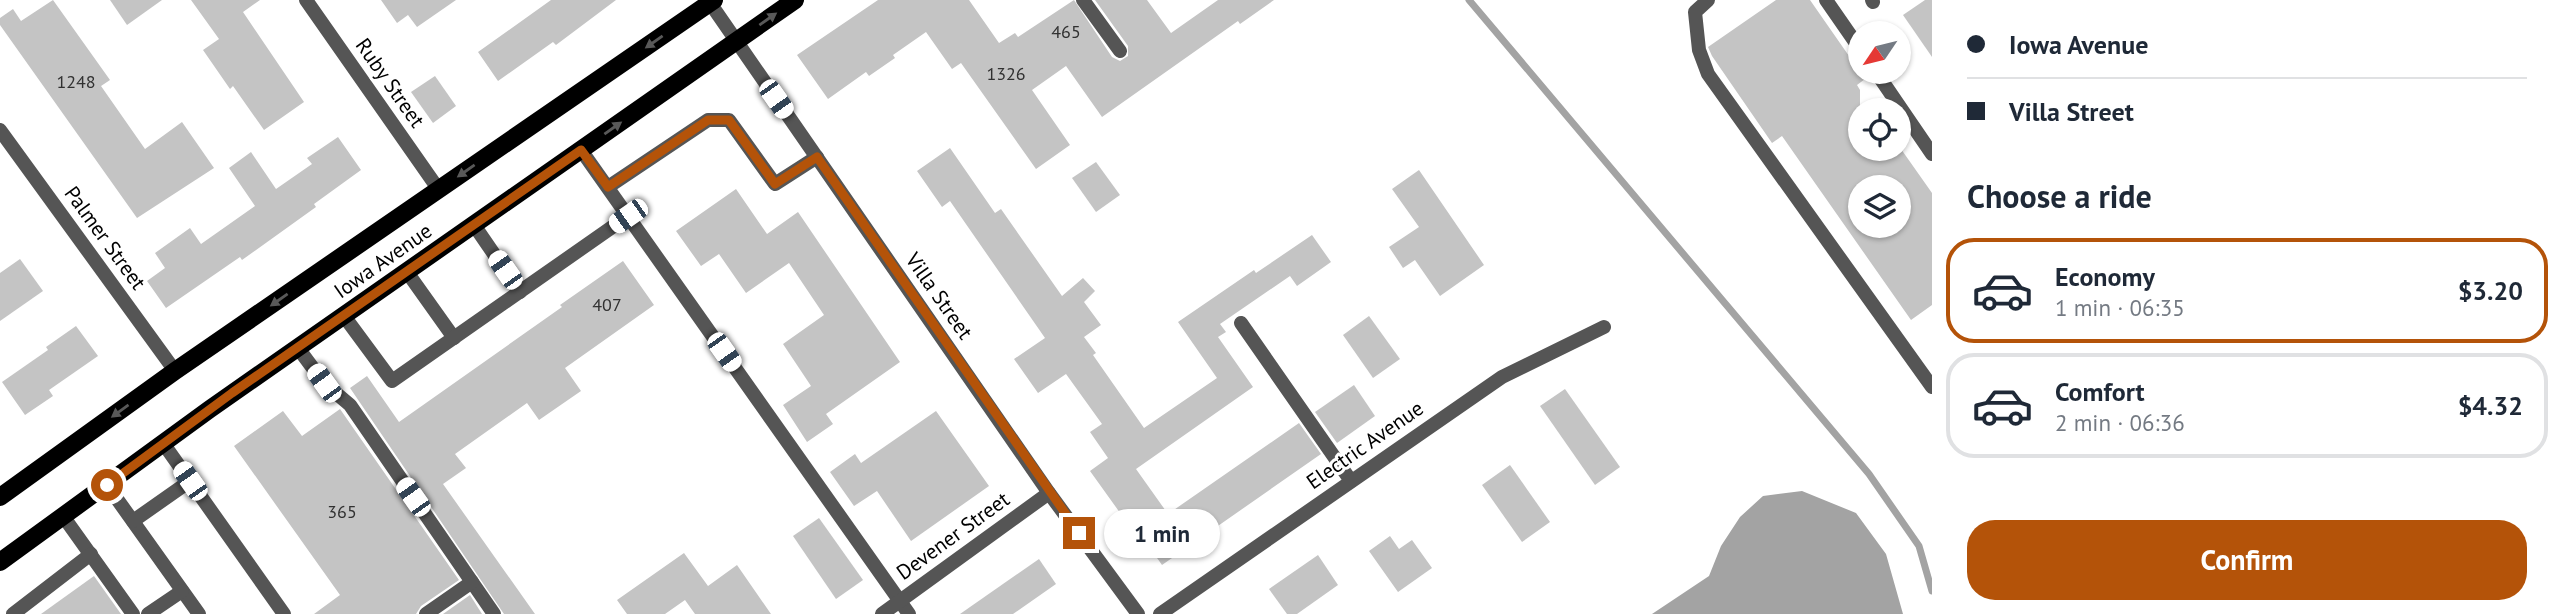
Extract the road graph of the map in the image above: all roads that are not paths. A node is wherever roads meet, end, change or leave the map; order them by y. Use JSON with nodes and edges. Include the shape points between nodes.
{"nodes":[{"id":1,"x":306,"y":0,"type":"edge"},
{"id":2,"x":794,"y":0,"type":"edge"},
{"id":3,"x":1083,"y":0,"type":"edge"},
{"id":4,"x":1708,"y":0,"type":"edge"},
{"id":5,"x":1826,"y":0,"type":"edge"},
{"id":6,"x":710,"y":1,"type":"edge"},
{"id":7,"x":1848,"y":32,"type":"edge"},
{"id":8,"x":736,"y":41,"type":"junction"},
{"id":9,"x":1120,"y":51,"type":"dead end"},
{"id":10,"x":1884,"y":84,"type":"edge"},
{"id":11,"x":0,"y":130,"type":"edge"},
{"id":12,"x":581,"y":150,"type":"junction"},
{"id":13,"x":1932,"y":153,"type":"edge"},
{"id":14,"x":817,"y":157,"type":"junction"},
{"id":15,"x":608,"y":187,"type":"junction"},
{"id":16,"x":439,"y":190,"type":"junction"},
{"id":17,"x":628,"y":216,"type":"junction"},
{"id":18,"x":474,"y":225,"type":"junction"},
{"id":19,"x":407,"y":272,"type":"junction"},
{"id":20,"x":520,"y":292,"type":"junction"},
{"id":21,"x":344,"y":316,"type":"junction"},
{"id":22,"x":1241,"y":323,"type":"dead end"},
{"id":23,"x":1604,"y":327,"type":"dead end"},
{"id":24,"x":454,"y":338,"type":"junction"},
{"id":25,"x":298,"y":348,"type":"junction"},
{"id":26,"x":176,"y":372,"type":"junction"},
{"id":27,"x":1932,"y":387,"type":"edge"},
{"id":28,"x":163,"y":443,"type":"junction"},
{"id":29,"x":190,"y":481,"type":"junction"},
{"id":30,"x":1351,"y":481,"type":"junction"},
{"id":31,"x":107,"y":485,"type":"junction"},
{"id":32,"x":2,"y":492,"type":"edge"},
{"id":33,"x":1049,"y":493,"type":"junction"},
{"id":34,"x":63,"y":516,"type":"junction"},
{"id":35,"x":133,"y":521,"type":"junction"},
{"id":36,"x":90,"y":554,"type":"junction"},
{"id":37,"x":0,"y":562,"type":"edge"},
{"id":38,"x":472,"y":582,"type":"junction"},
{"id":39,"x":182,"y":591,"type":"junction"},
{"id":40,"x":900,"y":601,"type":"junction"},
{"id":41,"x":12,"y":614,"type":"edge"},
{"id":42,"x":133,"y":614,"type":"edge"},
{"id":43,"x":148,"y":614,"type":"edge"},
{"id":44,"x":199,"y":614,"type":"edge"},
{"id":45,"x":284,"y":614,"type":"edge"},
{"id":46,"x":426,"y":614,"type":"edge"},
{"id":47,"x":494,"y":614,"type":"edge"},
{"id":48,"x":882,"y":614,"type":"edge"},
{"id":49,"x":909,"y":614,"type":"edge"},
{"id":50,"x":1138,"y":614,"type":"edge"},
{"id":51,"x":1160,"y":614,"type":"edge"}],
"edges":[{"from":1,"to":16,"type":"street","name":"Ruby Street"},
{"from":8,"to":2,"type":"main road","name":"Iowa Avenue","one_way":true},
{"from":3,"to":9,"type":"street"},
{"from":4,"to":27,"type":"street","via":[[1696,12],[1699,50],[1708,74]]},
{"from":5,"to":7,"type":"street"},
{"from":6,"to":8,"type":"street","name":"Villa Street"},
{"from":6,"to":16,"type":"main road","name":"Iowa Avenue","one_way":true},
{"from":12,"to":8,"type":"main road","name":"Iowa Avenue","one_way":true},
{"from":8,"to":14,"type":"street","name":"Villa Street"},
{"from":10,"to":13,"type":"street"},
{"from":11,"to":26,"type":"street","name":"Palmer Street"},
{"from":12,"to":15,"type":"street"},
{"from":12,"to":18,"type":"main road","name":"Iowa Avenue"},
{"from":14,"to":15,"type":"street","via":[[775,184],[729,120],[708,120]]},
{"from":14,"to":33,"type":"street","name":"Villa Street"},
{"from":15,"to":17,"type":"street"},
{"from":16,"to":26,"type":"main road","name":"Iowa Avenue","one_way":true},
{"from":17,"to":20,"type":"street"},
{"from":17,"to":40,"type":"street"},
{"from":18,"to":19,"type":"main road","name":"Iowa Avenue"},
{"from":18,"to":20,"type":"street"},
{"from":19,"to":21,"type":"main road","name":"Iowa Avenue"},
{"from":19,"to":24,"type":"street"},
{"from":20,"to":24,"type":"street"},
{"from":21,"to":24,"type":"street","via":[[392,381]]},
{"from":21,"to":25,"type":"main road","name":"Iowa Avenue"},
{"from":22,"to":30,"type":"street"},
{"from":23,"to":30,"type":"street","name":"Electric Avenue","via":[[1502,376]]},
{"from":25,"to":28,"type":"main road","name":"Iowa Avenue"},
{"from":25,"to":38,"type":"street","via":[[324,383],[350,405]]},
{"from":26,"to":32,"type":"main road","name":"Iowa Avenue","one_way":true},
{"from":28,"to":29,"type":"street"},
{"from":28,"to":31,"type":"main road","name":"Iowa Avenue"},
{"from":29,"to":35,"type":"street"},
{"from":29,"to":45,"type":"street"},
{"from":30,"to":51,"type":"street","name":"Electric Avenue"},
{"from":31,"to":34,"type":"main road","name":"Iowa Avenue"},
{"from":31,"to":35,"type":"street"},
{"from":33,"to":40,"type":"street","name":"Devener Street"},
{"from":33,"to":50,"type":"street","name":"Villa Street"},
{"from":34,"to":36,"type":"street"},
{"from":34,"to":37,"type":"main road","name":"Iowa Avenue"},
{"from":35,"to":39,"type":"street"},
{"from":36,"to":41,"type":"street"},
{"from":36,"to":42,"type":"street"},
{"from":38,"to":46,"type":"street"},
{"from":38,"to":47,"type":"street"},
{"from":39,"to":43,"type":"street"},
{"from":39,"to":44,"type":"street"},
{"from":40,"to":48,"type":"street","name":"Devener Street"},
{"from":40,"to":49,"type":"street"}]}
